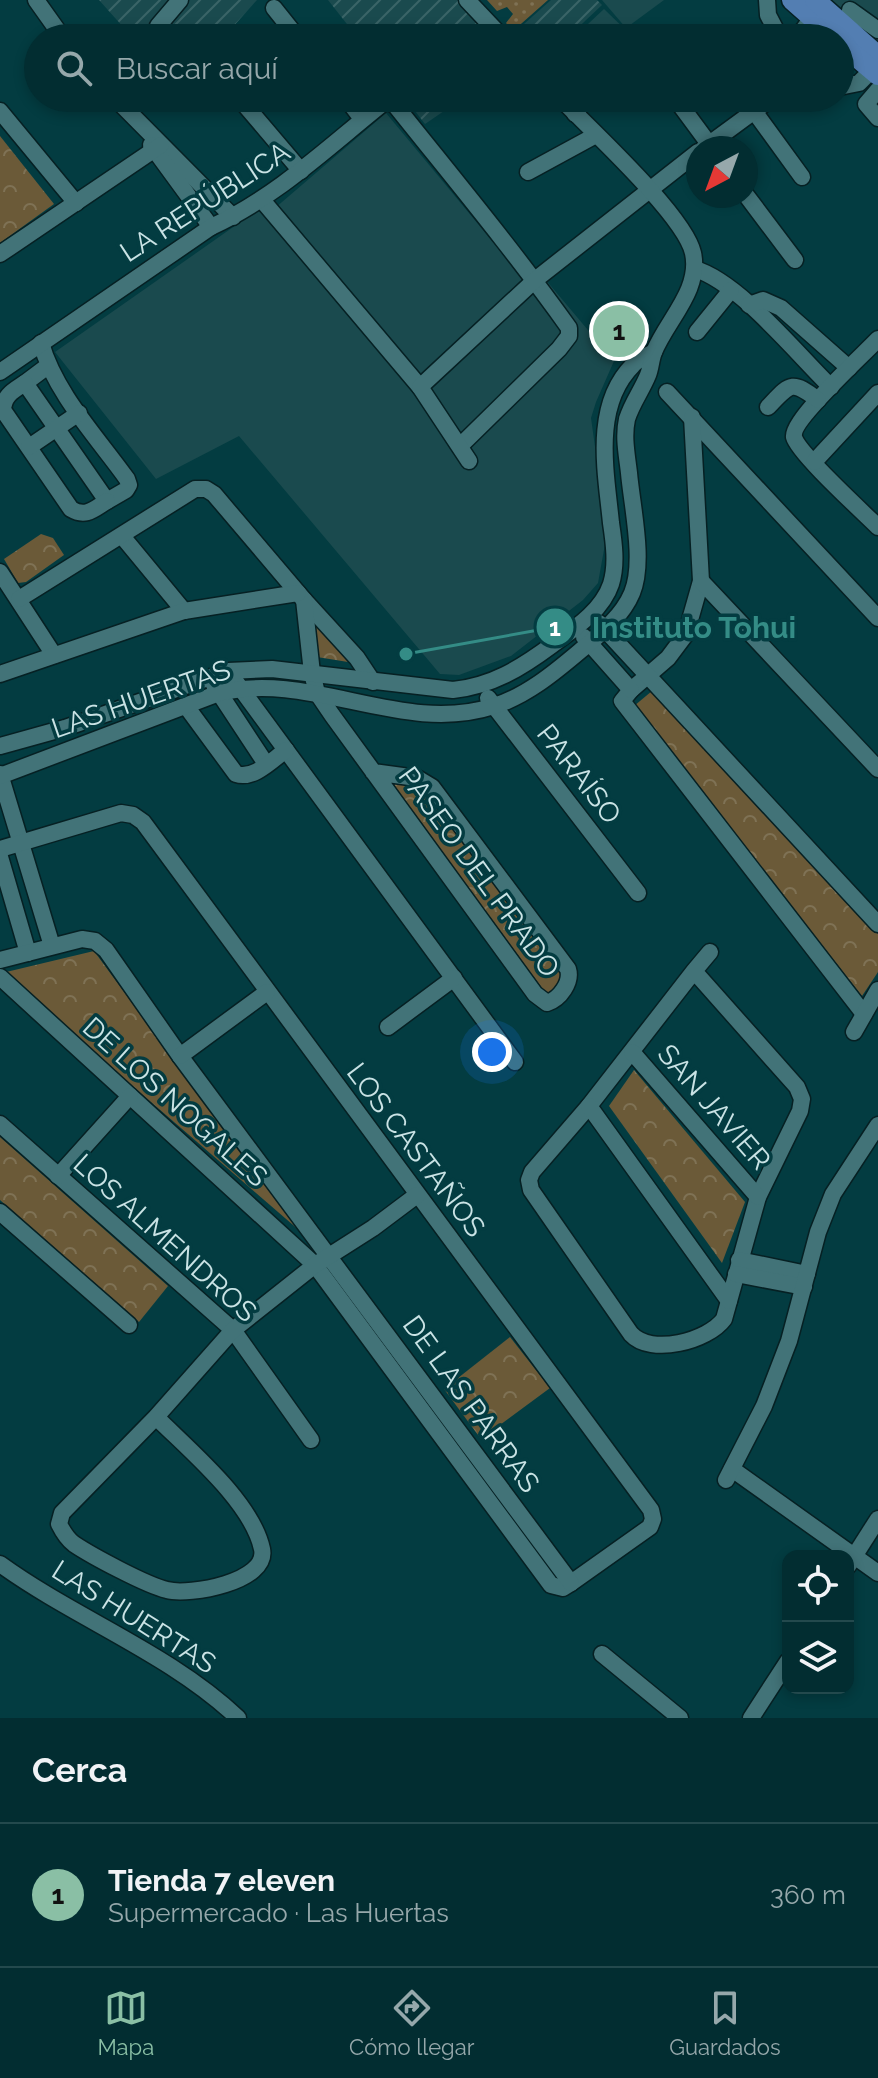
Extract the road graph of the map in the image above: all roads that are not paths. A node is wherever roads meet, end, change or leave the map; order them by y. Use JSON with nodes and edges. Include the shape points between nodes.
{"nodes":[{"id":1,"x":36,"y":0,"type":"edge"},
{"id":2,"x":180,"y":0,"type":"edge"},
{"id":3,"x":467,"y":0,"type":"edge"},
{"id":4,"x":767,"y":0,"type":"edge"},
{"id":5,"x":792,"y":0,"type":"edge"},
{"id":6,"x":274,"y":8,"type":"dead end"},
{"id":7,"x":814,"y":9,"type":"edge"},
{"id":8,"x":53,"y":24,"type":"edge"},
{"id":9,"x":160,"y":24,"type":"edge"},
{"id":10,"x":287,"y":24,"type":"edge"},
{"id":11,"x":490,"y":24,"type":"edge"},
{"id":12,"x":771,"y":24,"type":"edge"},
{"id":13,"x":836,"y":24,"type":"edge"},
{"id":14,"x":860,"y":41,"type":"edge"},
{"id":15,"x":854,"y":84,"type":"edge"},
{"id":16,"x":0,"y":111,"type":"edge"},
{"id":17,"x":128,"y":112,"type":"edge"},
{"id":18,"x":251,"y":112,"type":"edge"},
{"id":19,"x":357,"y":112,"type":"edge"},
{"id":20,"x":371,"y":112,"type":"edge"},
{"id":21,"x":401,"y":112,"type":"edge"},
{"id":22,"x":684,"y":112,"type":"edge"},
{"id":23,"x":753,"y":112,"type":"edge"},
{"id":24,"x":755,"y":112,"type":"edge"},
{"id":25,"x":575,"y":114,"type":"edge"},
{"id":26,"x":878,"y":118,"type":"edge"},
{"id":27,"x":362,"y":119,"type":"junction"},
{"id":28,"x":596,"y":135,"type":"junction"},
{"id":29,"x":699,"y":136,"type":"edge"},
{"id":30,"x":722,"y":136,"type":"edge"},
{"id":31,"x":157,"y":148,"type":"junction"},
{"id":32,"x":686,"y":162,"type":"edge"},
{"id":33,"x":301,"y":171,"type":"junction"},
{"id":34,"x":528,"y":172,"type":"dead end"},
{"id":35,"x":802,"y":177,"type":"dead end"},
{"id":36,"x":649,"y":189,"type":"junction"},
{"id":37,"x":262,"y":200,"type":"junction"},
{"id":38,"x":76,"y":203,"type":"junction"},
{"id":39,"x":756,"y":208,"type":"edge"},
{"id":40,"x":233,"y":217,"type":"junction"},
{"id":41,"x":211,"y":227,"type":"junction"},
{"id":42,"x":0,"y":254,"type":"edge"},
{"id":43,"x":795,"y":260,"type":"dead end"},
{"id":44,"x":695,"y":269,"type":"junction"},
{"id":45,"x":535,"y":280,"type":"junction"},
{"id":46,"x":731,"y":290,"type":"junction"},
{"id":47,"x":749,"y":305,"type":"junction"},
{"id":48,"x":697,"y":332,"type":"dead end"},
{"id":49,"x":878,"y":339,"type":"edge"},
{"id":50,"x":41,"y":343,"type":"junction"},
{"id":51,"x":654,"y":352,"type":"junction"},
{"id":52,"x":49,"y":365,"type":"junction"},
{"id":53,"x":849,"y":368,"type":"junction"},
{"id":54,"x":0,"y":372,"type":"edge"},
{"id":55,"x":25,"y":383,"type":"junction"},
{"id":56,"x":420,"y":387,"type":"junction"},
{"id":57,"x":831,"y":387,"type":"junction"},
{"id":58,"x":667,"y":392,"type":"dead end"},
{"id":59,"x":878,"y":393,"type":"edge"},
{"id":60,"x":818,"y":400,"type":"junction"},
{"id":61,"x":768,"y":407,"type":"dead end"},
{"id":62,"x":79,"y":413,"type":"junction"},
{"id":63,"x":692,"y":417,"type":"junction"},
{"id":64,"x":57,"y":428,"type":"junction"},
{"id":65,"x":29,"y":447,"type":"junction"},
{"id":66,"x":814,"y":462,"type":"junction"},
{"id":67,"x":107,"y":501,"type":"junction"},
{"id":68,"x":878,"y":527,"type":"edge"},
{"id":69,"x":122,"y":536,"type":"junction"},
{"id":70,"x":0,"y":572,"type":"edge"},
{"id":71,"x":701,"y":581,"type":"junction"},
{"id":72,"x":301,"y":597,"type":"junction"},
{"id":73,"x":19,"y":599,"type":"junction"},
{"id":74,"x":184,"y":611,"type":"junction"},
{"id":75,"x":591,"y":614,"type":"junction"},
{"id":76,"x":878,"y":618,"type":"edge"},
{"id":77,"x":576,"y":627,"type":"junction"},
{"id":78,"x":605,"y":629,"type":"junction"},
{"id":79,"x":589,"y":644,"type":"junction"},
{"id":80,"x":54,"y":655,"type":"junction"},
{"id":81,"x":228,"y":671,"type":"junction"},
{"id":82,"x":312,"y":673,"type":"junction"},
{"id":83,"x":0,"y":674,"type":"edge"},
{"id":84,"x":649,"y":674,"type":"junction"},
{"id":85,"x":208,"y":677,"type":"junction"},
{"id":86,"x":373,"y":682,"type":"junction"},
{"id":87,"x":480,"y":687,"type":"junction"},
{"id":88,"x":239,"y":688,"type":"junction"},
{"id":89,"x":631,"y":690,"type":"junction"},
{"id":90,"x":219,"y":693,"type":"junction"},
{"id":91,"x":317,"y":693,"type":"junction"},
{"id":92,"x":186,"y":706,"type":"junction"},
{"id":93,"x":494,"y":706,"type":"junction"},
{"id":94,"x":0,"y":746,"type":"edge"},
{"id":95,"x":286,"y":750,"type":"junction"},
{"id":96,"x":266,"y":764,"type":"junction"},
{"id":97,"x":878,"y":769,"type":"edge"},
{"id":98,"x":373,"y":772,"type":"junction"},
{"id":99,"x":0,"y":775,"type":"edge"},
{"id":100,"x":21,"y":843,"type":"junction"},
{"id":101,"x":0,"y":849,"type":"edge"},
{"id":102,"x":0,"y":857,"type":"edge"},
{"id":103,"x":638,"y":893,"type":"dead end"},
{"id":104,"x":878,"y":924,"type":"edge"},
{"id":105,"x":52,"y":946,"type":"junction"},
{"id":106,"x":710,"y":952,"type":"dead end"},
{"id":107,"x":28,"y":953,"type":"junction"},
{"id":108,"x":0,"y":960,"type":"edge"},
{"id":109,"x":694,"y":971,"type":"junction"},
{"id":110,"x":0,"y":977,"type":"edge"},
{"id":111,"x":454,"y":978,"type":"junction"},
{"id":112,"x":878,"y":990,"type":"edge"},
{"id":113,"x":267,"y":992,"type":"junction"},
{"id":114,"x":864,"y":1014,"type":"junction"},
{"id":115,"x":388,"y":1027,"type":"dead end"},
{"id":116,"x":854,"y":1032,"type":"dead end"},
{"id":117,"x":632,"y":1052,"type":"junction"},
{"id":118,"x":180,"y":1056,"type":"junction"},
{"id":119,"x":515,"y":1062,"type":"dead end"},
{"id":120,"x":130,"y":1096,"type":"junction"},
{"id":121,"x":589,"y":1106,"type":"junction"},
{"id":122,"x":0,"y":1124,"type":"edge"},
{"id":123,"x":878,"y":1125,"type":"edge"},
{"id":124,"x":58,"y":1176,"type":"junction"},
{"id":125,"x":417,"y":1195,"type":"junction"},
{"id":126,"x":758,"y":1197,"type":"junction"},
{"id":127,"x":0,"y":1212,"type":"edge"},
{"id":128,"x":322,"y":1260,"type":"junction"},
{"id":129,"x":738,"y":1267,"type":"junction"},
{"id":130,"x":806,"y":1281,"type":"junction"},
{"id":131,"x":729,"y":1301,"type":"junction"},
{"id":132,"x":129,"y":1325,"type":"dead end"},
{"id":133,"x":233,"y":1330,"type":"junction"},
{"id":134,"x":156,"y":1417,"type":"junction"},
{"id":135,"x":311,"y":1440,"type":"dead end"},
{"id":136,"x":878,"y":1519,"type":"edge"},
{"id":137,"x":836,"y":1550,"type":"edge"},
{"id":138,"x":854,"y":1558,"type":"edge"},
{"id":139,"x":854,"y":1562,"type":"edge"},
{"id":140,"x":0,"y":1564,"type":"edge"},
{"id":141,"x":878,"y":1573,"type":"edge"},
{"id":142,"x":564,"y":1586,"type":"joint"},
{"id":143,"x":602,"y":1654,"type":"dead end"},
{"id":144,"x":782,"y":1670,"type":"edge"},
{"id":145,"x":238,"y":1718,"type":"edge"},
{"id":146,"x":680,"y":1718,"type":"edge"},
{"id":147,"x":751,"y":1718,"type":"edge"}],
"edges":[{"from":1,"to":8,"type":"street"},
{"from":2,"to":9,"type":"street"},
{"from":3,"to":11,"type":"street"},
{"from":4,"to":12,"type":"street"},
{"from":5,"to":7,"type":"main road"},
{"from":6,"to":10,"type":"street"},
{"from":7,"to":13,"type":"main road"},
{"from":14,"to":15,"type":"street","via":[[859,83]]},
{"from":14,"to":26,"type":"street","via":[[866,104]]},
{"from":16,"to":38,"type":"street"},
{"from":17,"to":31,"type":"street"},
{"from":18,"to":33,"type":"street"},
{"from":19,"to":27,"type":"street"},
{"from":20,"to":27,"type":"street","name":"LA REPÚBLICA"},
{"from":21,"to":45,"type":"street","name":"LA REPÚBLICA"},
{"from":22,"to":29,"type":"street"},
{"from":23,"to":30,"type":"street"},
{"from":24,"to":35,"type":"street"},
{"from":25,"to":28,"type":"street"},
{"from":27,"to":33,"type":"street","name":"LA REPÚBLICA"},
{"from":28,"to":34,"type":"street"},
{"from":28,"to":36,"type":"street"},
{"from":31,"to":38,"type":"street"},
{"from":31,"to":40,"type":"street"},
{"from":31,"to":41,"type":"street"},
{"from":32,"to":36,"type":"street"},
{"from":33,"to":37,"type":"street","name":"LA REPÚBLICA"},
{"from":36,"to":44,"type":"street","via":[[685,235]]},
{"from":36,"to":45,"type":"street"},
{"from":37,"to":40,"type":"street","name":"LA REPÚBLICA"},
{"from":37,"to":56,"type":"street"},
{"from":38,"to":42,"type":"street"},
{"from":39,"to":43,"type":"street"},
{"from":40,"to":41,"type":"street","name":"LA REPÚBLICA"},
{"from":41,"to":50,"type":"street","name":"LA REPÚBLICA"},
{"from":44,"to":46,"type":"street"},
{"from":44,"to":51,"type":"street","name":"LAS HUERTAS"},
{"from":45,"to":56,"type":"street"},
{"from":45,"to":56,"type":"street","via":[[569,328],[569,336],[465,454]]},
{"from":46,"to":47,"type":"street"},
{"from":46,"to":48,"type":"street"},
{"from":47,"to":53,"type":"street","via":[[763,300],[781,308]]},
{"from":47,"to":57,"type":"street"},
{"from":49,"to":53,"type":"street"},
{"from":50,"to":52,"type":"street"},
{"from":50,"to":54,"type":"street","name":"LA REPÚBLICA"},
{"from":51,"to":75,"type":"street","name":"LAS HUERTAS","via":[[633,364],[606,416],[614,567],[611,584]]},
{"from":51,"to":78,"type":"street","name":"LAS HUERTAS","via":[[627,420],[625,439],[636,539],[633,592]]},
{"from":52,"to":55,"type":"street"},
{"from":52,"to":62,"type":"street"},
{"from":53,"to":57,"type":"street"},
{"from":55,"to":64,"type":"street"},
{"from":55,"to":65,"type":"street","via":[[9,393],[3,410]]},
{"from":57,"to":60,"type":"street"},
{"from":58,"to":63,"type":"street"},
{"from":59,"to":66,"type":"street"},
{"from":60,"to":61,"type":"street","via":[[793,385]]},
{"from":60,"to":66,"type":"street","via":[[794,434]]},
{"from":62,"to":64,"type":"street"},
{"from":62,"to":67,"type":"street","via":[[129,485]]},
{"from":63,"to":71,"type":"street"},
{"from":63,"to":76,"type":"street"},
{"from":64,"to":65,"type":"street"},
{"from":64,"to":67,"type":"street"},
{"from":65,"to":67,"type":"street","via":[[71,509],[86,514]]},
{"from":66,"to":68,"type":"street"},
{"from":69,"to":72,"type":"street","via":[[195,489],[206,489]]},
{"from":69,"to":73,"type":"street"},
{"from":69,"to":74,"type":"street"},
{"from":70,"to":73,"type":"street"},
{"from":71,"to":84,"type":"street","via":[[686,634]]},
{"from":71,"to":97,"type":"street"},
{"from":72,"to":74,"type":"street"},
{"from":72,"to":82,"type":"street","name":"PASEO DEL PRADO"},
{"from":72,"to":86,"type":"street"},
{"from":73,"to":80,"type":"street"},
{"from":74,"to":80,"type":"street"},
{"from":75,"to":77,"type":"street","name":"LAS HUERTAS"},
{"from":75,"to":78,"type":"street"},
{"from":77,"to":79,"type":"street"},
{"from":77,"to":87,"type":"street","name":"LAS HUERTAS"},
{"from":78,"to":79,"type":"street","name":"LAS HUERTAS"},
{"from":78,"to":84,"type":"street"},
{"from":79,"to":89,"type":"street"},
{"from":79,"to":93,"type":"street","name":"LAS HUERTAS","via":[[521,695]]},
{"from":80,"to":83,"type":"street"},
{"from":81,"to":82,"type":"street","name":"LAS HUERTAS"},
{"from":81,"to":85,"type":"street","name":"LAS HUERTAS"},
{"from":81,"to":88,"type":"street"},
{"from":82,"to":86,"type":"street","name":"LAS HUERTAS"},
{"from":82,"to":91,"type":"street","name":"PASEO DEL PRADO"},
{"from":84,"to":89,"type":"street"},
{"from":84,"to":104,"type":"street"},
{"from":85,"to":90,"type":"street"},
{"from":85,"to":94,"type":"street","name":"LAS HUERTAS"},
{"from":86,"to":87,"type":"street","name":"LAS HUERTAS","via":[[453,690]]},
{"from":87,"to":93,"type":"street","name":"PARAÍSO"},
{"from":88,"to":90,"type":"street","name":"LAS HUERTAS"},
{"from":88,"to":91,"type":"street","name":"LAS HUERTAS"},
{"from":88,"to":95,"type":"street"},
{"from":89,"to":114,"type":"street","via":[[623,697],[624,705]]},
{"from":90,"to":92,"type":"street","name":"LAS HUERTAS"},
{"from":90,"to":96,"type":"street"},
{"from":91,"to":93,"type":"street","name":"LAS HUERTAS","via":[[426,714],[457,715]]},
{"from":91,"to":98,"type":"street","name":"PASEO DEL PRADO"},
{"from":92,"to":96,"type":"street","via":[[236,774],[252,774]]},
{"from":92,"to":99,"type":"street","name":"LAS HUERTAS"},
{"from":93,"to":103,"type":"street","name":"PARAÍSO"},
{"from":95,"to":96,"type":"street"},
{"from":95,"to":111,"type":"street"},
{"from":98,"to":98,"type":"street","name":"PASEO DEL PRADO","via":[[535,994],[547,1003],[557,998],[568,969],[432,787],[417,778]]},
{"from":99,"to":100,"type":"street"},
{"from":100,"to":101,"type":"street"},
{"from":100,"to":105,"type":"street"},
{"from":100,"to":113,"type":"street","name":"LOS CASTAÑOS","via":[[121,813],[133,815]]},
{"from":102,"to":107,"type":"street"},
{"from":105,"to":107,"type":"street"},
{"from":105,"to":118,"type":"street","name":"DE LOS NOGALES","via":[[82,939],[106,950]]},
{"from":106,"to":109,"type":"street"},
{"from":107,"to":108,"type":"street"},
{"from":109,"to":117,"type":"street"},
{"from":109,"to":126,"type":"street","via":[[802,1099]]},
{"from":110,"to":120,"type":"street","name":"DE LOS NOGALES"},
{"from":111,"to":115,"type":"street"},
{"from":111,"to":119,"type":"street"},
{"from":112,"to":114,"type":"street"},
{"from":113,"to":118,"type":"street"},
{"from":113,"to":125,"type":"street","name":"LOS CASTAÑOS"},
{"from":114,"to":116,"type":"street"},
{"from":117,"to":121,"type":"street"},
{"from":117,"to":126,"type":"street","name":"SAN JAVIER"},
{"from":118,"to":128,"type":"street","name":"DE LOS NOGALES"},
{"from":120,"to":124,"type":"street"},
{"from":120,"to":128,"type":"street","name":"DE LOS NOGALES"},
{"from":121,"to":131,"type":"street"},
{"from":121,"to":131,"type":"street","via":[[532,1172],[531,1190],[637,1341],[662,1344],[707,1335],[724,1319]]},
{"from":122,"to":124,"type":"street","name":"LOS ALMENDROS"},
{"from":123,"to":130,"type":"street","via":[[833,1194]]},
{"from":124,"to":133,"type":"street","name":"LOS ALMENDROS"},
{"from":125,"to":128,"type":"street"},
{"from":125,"to":142,"type":"street","name":"LOS CASTAÑOS","via":[[651,1510],[650,1527]]},
{"from":126,"to":129,"type":"street"},
{"from":127,"to":132,"type":"street"},
{"from":128,"to":133,"type":"street"},
{"from":128,"to":142,"type":"street","name":"DE LAS PARRAS","via":[[551,1585]]},
{"from":129,"to":130,"type":"street"},
{"from":129,"to":131,"type":"street"},
{"from":130,"to":137,"type":"street","via":[[764,1406],[729,1474]]},
{"from":133,"to":134,"type":"street"},
{"from":133,"to":135,"type":"street","name":"LOS ALMENDROS"},
{"from":134,"to":134,"type":"street","via":[[70,1502],[59,1524],[63,1533],[72,1543],[168,1591],[188,1592],[253,1573],[263,1552],[254,1527],[230,1492]]},
{"from":136,"to":138,"type":"street"},
{"from":139,"to":141,"type":"street"},
{"from":140,"to":145,"type":"street","name":"LAS HUERTAS","via":[[196,1684]]},
{"from":143,"to":146,"type":"street"},
{"from":144,"to":147,"type":"street"}]}
